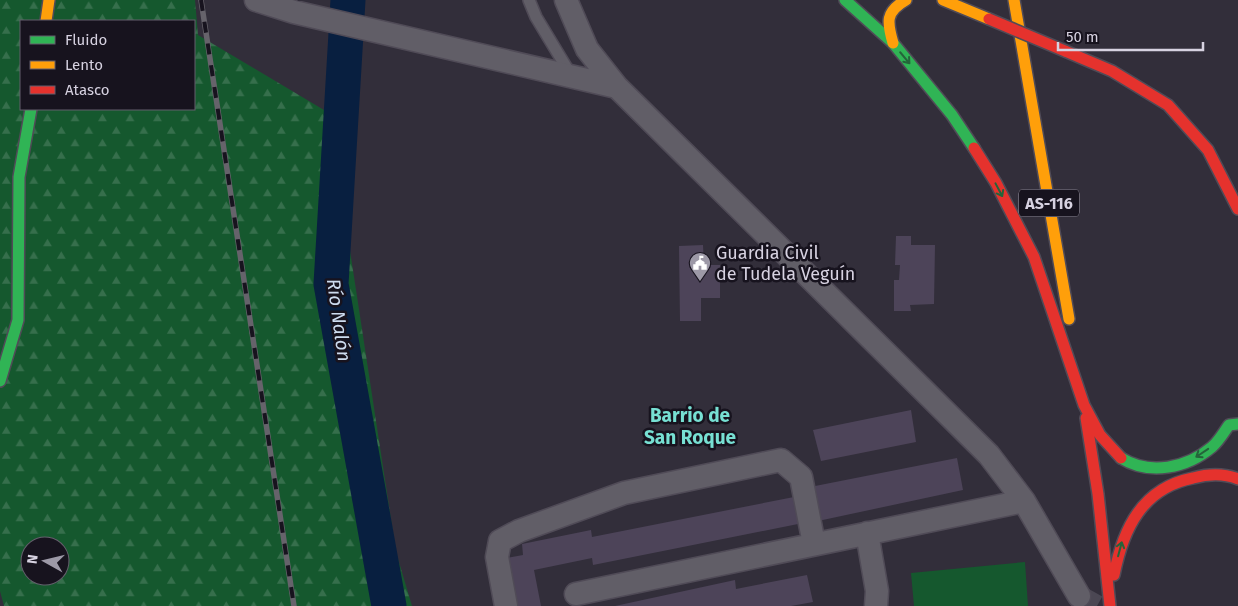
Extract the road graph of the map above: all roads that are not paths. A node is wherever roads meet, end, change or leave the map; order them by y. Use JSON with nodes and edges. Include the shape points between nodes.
{"nodes":[{"id":1,"x":49,"y":0,"type":"edge"},
{"id":2,"x":256,"y":0,"type":"edge"},
{"id":3,"x":529,"y":0,"type":"edge"},
{"id":4,"x":566,"y":0,"type":"edge"},
{"id":5,"x":845,"y":0,"type":"edge"},
{"id":6,"x":906,"y":0,"type":"edge"},
{"id":7,"x":943,"y":0,"type":"edge"},
{"id":8,"x":1014,"y":0,"type":"edge"},
{"id":9,"x":46,"y":20,"type":"edge"},
{"id":10,"x":893,"y":43,"type":"junction"},
{"id":11,"x":572,"y":77,"type":"junction"},
{"id":12,"x":617,"y":87,"type":"junction"},
{"id":13,"x":31,"y":110,"type":"edge"},
{"id":14,"x":1238,"y":209,"type":"edge"},
{"id":15,"x":0,"y":381,"type":"edge"},
{"id":16,"x":1084,"y":405,"type":"junction"},
{"id":17,"x":1234,"y":420,"type":"edge"},
{"id":18,"x":1237,"y":478,"type":"edge"},
{"id":19,"x":1024,"y":501,"type":"junction"},
{"id":20,"x":867,"y":534,"type":"junction"},
{"id":21,"x":814,"y":544,"type":"junction"},
{"id":22,"x":576,"y":594,"type":"dead end"},
{"id":23,"x":1079,"y":596,"type":"tunnel mouth"},
{"id":24,"x":1110,"y":601,"type":"edge"},
{"id":25,"x":506,"y":606,"type":"edge"},
{"id":26,"x":876,"y":606,"type":"edge"}],
"edges":[{"from":1,"to":9,"type":"main road"},
{"from":2,"to":11,"type":"street","via":[[294,12]]},
{"from":3,"to":11,"type":"lane"},
{"from":4,"to":12,"type":"street","via":[[588,49]]},
{"from":5,"to":10,"type":"main road"},
{"from":6,"to":10,"type":"main road","via":[[896,5],[887,22]]},
{"from":7,"to":14,"type":"main road","bridge":true,"via":[[1112,71],[1168,105],[1208,150]]},
{"from":8,"to":16,"type":"main road","number":"AS-116"},
{"from":10,"to":16,"type":"main road","one_way":true,"via":[[952,115],[996,183],[1034,257]]},
{"from":11,"to":12,"type":"street"},
{"from":12,"to":19,"type":"street","via":[[989,455]]},
{"from":13,"to":15,"type":"main road","via":[[19,176],[18,320]]},
{"from":17,"to":16,"type":"main road","one_way":true,"via":[[1213,446],[1190,461],[1169,468],[1146,468],[1119,457],[1100,435]]},
{"from":16,"to":24,"type":"main road","number":"AS-116"},
{"from":24,"to":18,"type":"main road","one_way":true,"via":[[1121,544],[1130,524],[1148,501],[1163,488],[1186,478],[1211,474]]},
{"from":19,"to":20,"type":"street"},
{"from":19,"to":23,"type":"street"},
{"from":20,"to":21,"type":"street"},
{"from":20,"to":26,"type":"street","via":[[877,591]]},
{"from":21,"to":22,"type":"street"},
{"from":21,"to":25,"type":"street","via":[[801,477],[781,460],[624,493],[507,537],[500,541],[497,557]]}]}
